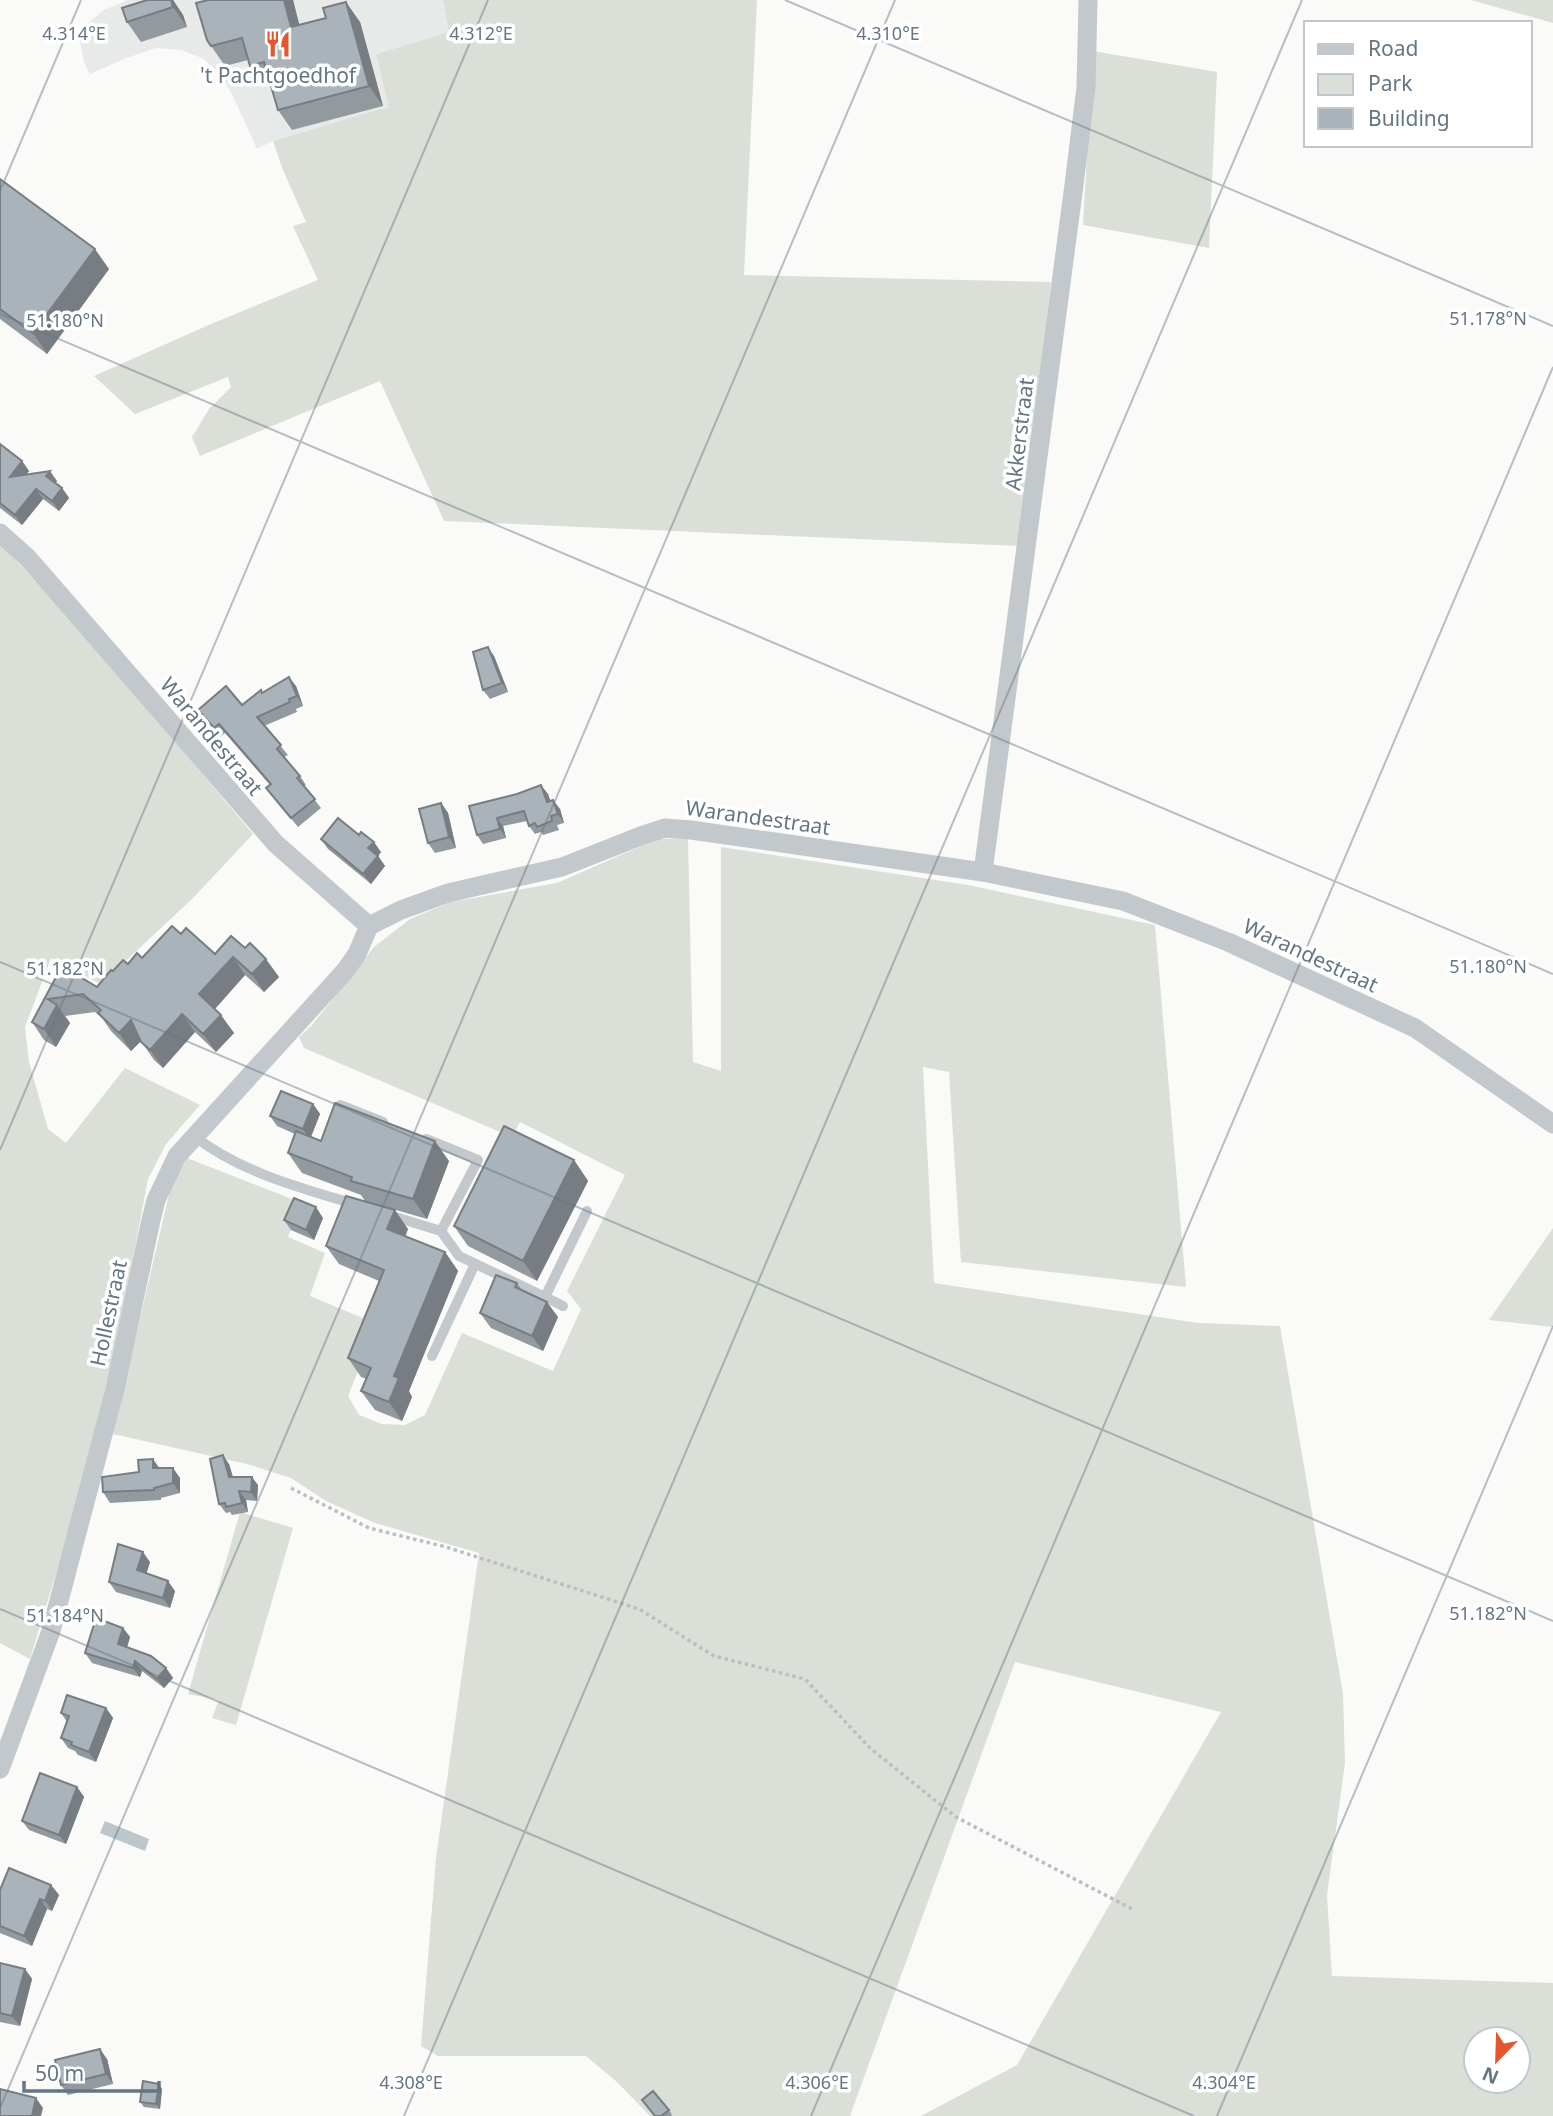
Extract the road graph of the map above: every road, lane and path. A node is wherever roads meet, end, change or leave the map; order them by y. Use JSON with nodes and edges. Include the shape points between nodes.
{"nodes":[{"id":1,"x":1088,"y":0,"type":"edge"},
{"id":2,"x":0,"y":533,"type":"edge"},
{"id":3,"x":983,"y":872,"type":"junction"},
{"id":4,"x":369,"y":926,"type":"junction"},
{"id":5,"x":1553,"y":1124,"type":"edge"},
{"id":6,"x":390,"y":1125,"type":"edge"},
{"id":7,"x":331,"y":1128,"type":"edge"},
{"id":8,"x":415,"y":1135,"type":"edge"},
{"id":9,"x":194,"y":1136,"type":"junction"},
{"id":10,"x":364,"y":1207,"type":"edge"},
{"id":11,"x":377,"y":1211,"type":"edge"},
{"id":12,"x":587,"y":1211,"type":"dead end"},
{"id":13,"x":441,"y":1231,"type":"junction"},
{"id":14,"x":475,"y":1264,"type":"junction"},
{"id":15,"x":545,"y":1297,"type":"junction"},
{"id":16,"x":563,"y":1306,"type":"dead end"},
{"id":17,"x":432,"y":1356,"type":"dead end"},
{"id":18,"x":291,"y":1488,"type":"dead end"},
{"id":19,"x":0,"y":1769,"type":"edge"},
{"id":20,"x":1132,"y":1909,"type":"dead end"}],
"edges":[{"from":1,"to":3,"type":"street","name":"Akkerstraat","via":[[1080,136]]},
{"from":2,"to":4,"type":"street","name":"Warandestraat","via":[[27,557],[276,844]]},
{"from":3,"to":4,"type":"street","name":"Warandestraat","via":[[664,828],[562,866],[448,893]]},
{"from":3,"to":5,"type":"street","name":"Warandestraat","via":[[1123,901],[1252,952],[1415,1028]]},
{"from":4,"to":9,"type":"street","name":"Hollestraat","via":[[345,971]]},
{"from":6,"to":7,"type":"lane","via":[[340,1105]]},
{"from":8,"to":13,"type":"lane","via":[[478,1160]]},
{"from":9,"to":10,"type":"lane","via":[[242,1166]]},
{"from":9,"to":19,"type":"street","name":"Hollestraat","via":[[177,1156],[156,1200],[115,1389],[51,1631]]},
{"from":11,"to":13,"type":"lane"},
{"from":12,"to":15,"type":"lane"},
{"from":13,"to":14,"type":"lane","via":[[459,1256]]},
{"from":14,"to":15,"type":"lane"},
{"from":14,"to":17,"type":"lane"},
{"from":15,"to":16,"type":"lane"},
{"from":18,"to":20,"type":"path","via":[[369,1528],[446,1547],[639,1609],[714,1656],[805,1679],[871,1749],[956,1817]]}]}
